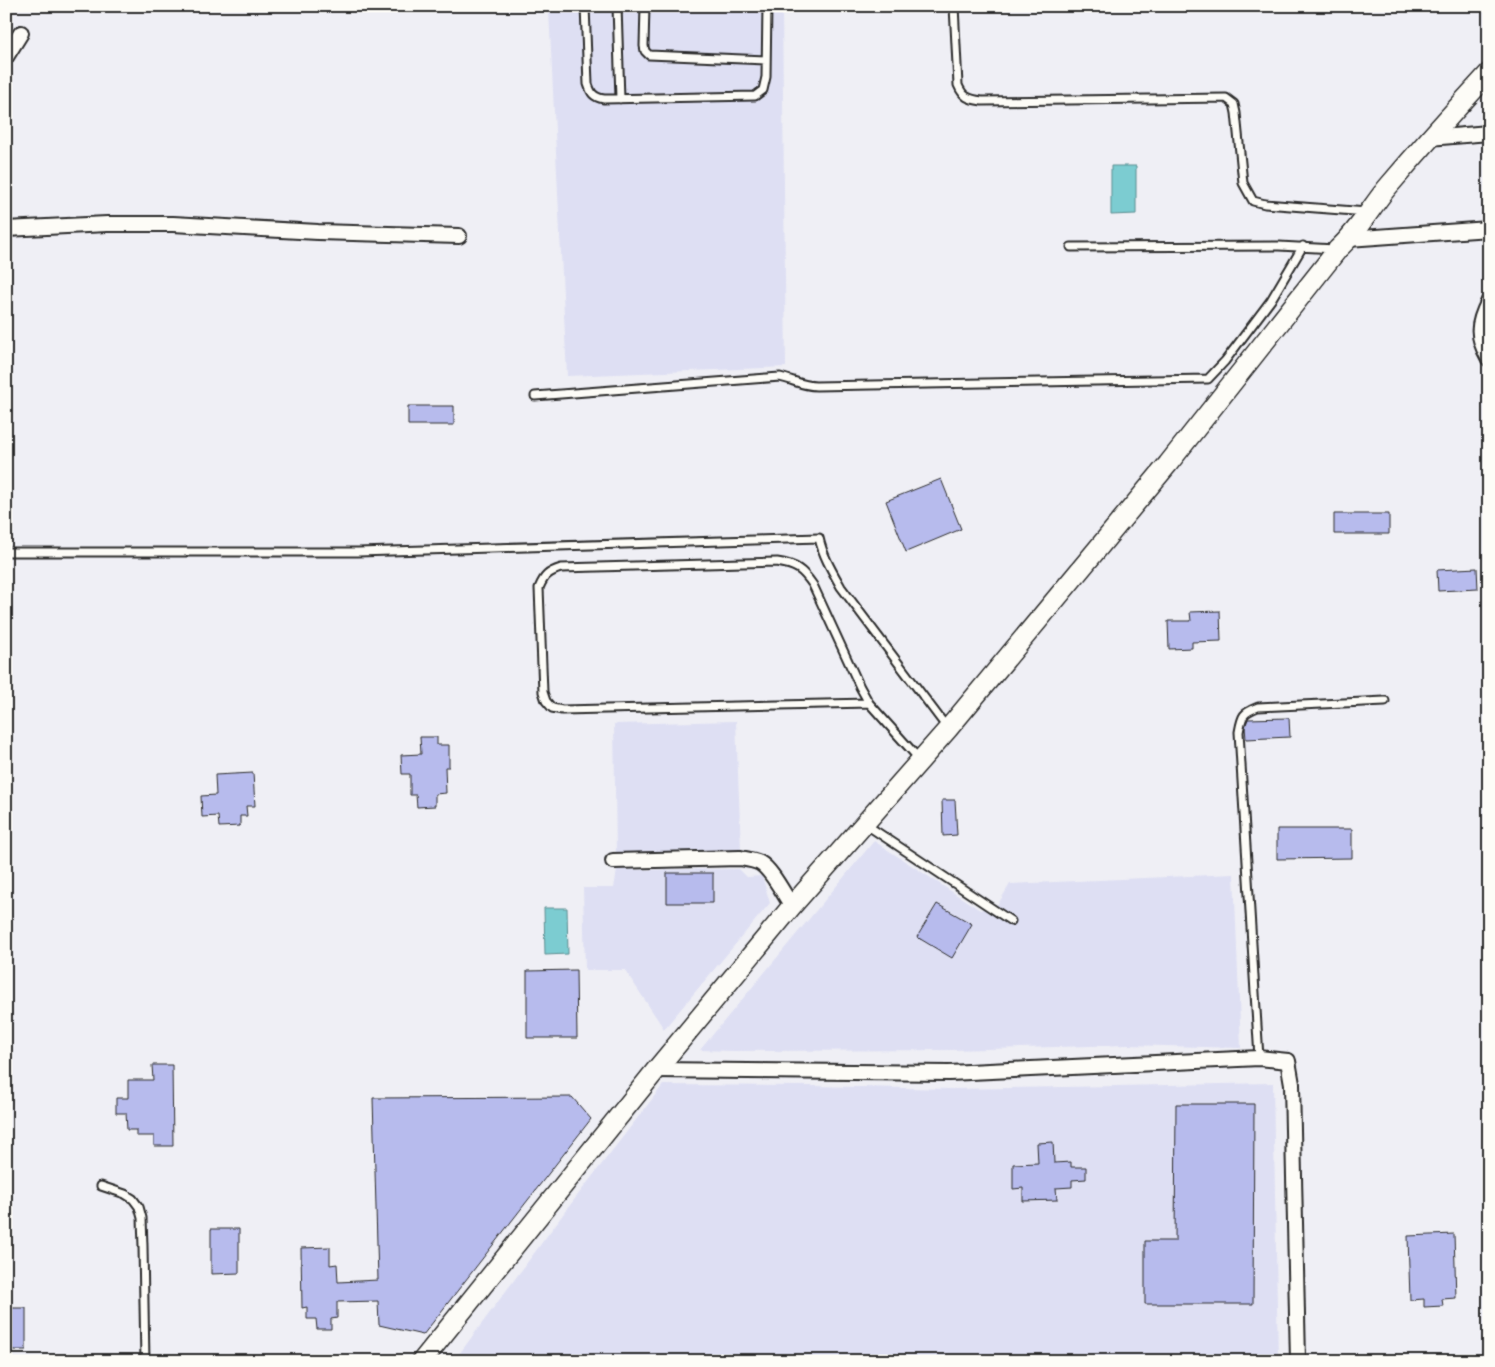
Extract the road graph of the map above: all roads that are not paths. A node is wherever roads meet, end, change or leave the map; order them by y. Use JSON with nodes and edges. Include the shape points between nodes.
{"nodes":[{"id":1,"x":585,"y":6,"type":"edge"},
{"id":2,"x":617,"y":6,"type":"edge"},
{"id":3,"x":645,"y":6,"type":"edge"},
{"id":4,"x":767,"y":6,"type":"edge"},
{"id":5,"x":954,"y":6,"type":"edge"},
{"id":6,"x":21,"y":33,"type":"dead end"},
{"id":7,"x":6,"y":57,"type":"edge"},
{"id":8,"x":766,"y":60,"type":"junction"},
{"id":9,"x":1489,"y":73,"type":"edge"},
{"id":10,"x":620,"y":99,"type":"junction"},
{"id":11,"x":1489,"y":133,"type":"edge"},
{"id":12,"x":1429,"y":138,"type":"junction"},
{"id":13,"x":1368,"y":212,"type":"junction"},
{"id":14,"x":6,"y":229,"type":"edge"},
{"id":15,"x":1489,"y":229,"type":"edge"},
{"id":16,"x":459,"y":236,"type":"dead end"},
{"id":17,"x":1343,"y":244,"type":"junction"},
{"id":18,"x":1303,"y":246,"type":"junction"},
{"id":19,"x":1071,"y":247,"type":"dead end"},
{"id":20,"x":1489,"y":301,"type":"edge"},
{"id":21,"x":1489,"y":359,"type":"edge"},
{"id":22,"x":535,"y":396,"type":"dead end"},
{"id":23,"x":6,"y":552,"type":"edge"},
{"id":24,"x":1386,"y":701,"type":"dead end"},
{"id":25,"x":869,"y":703,"type":"junction"},
{"id":26,"x":948,"y":729,"type":"junction"},
{"id":27,"x":920,"y":761,"type":"junction"},
{"id":28,"x":865,"y":824,"type":"junction"},
{"id":29,"x":613,"y":861,"type":"dead end"},
{"id":30,"x":792,"y":906,"type":"junction"},
{"id":31,"x":1012,"y":921,"type":"dead end"},
{"id":32,"x":1259,"y":1058,"type":"junction"},
{"id":33,"x":656,"y":1070,"type":"junction"},
{"id":34,"x":101,"y":1186,"type":"dead end"},
{"id":35,"x":144,"y":1361,"type":"edge"},
{"id":36,"x":422,"y":1361,"type":"edge"},
{"id":37,"x":1298,"y":1361,"type":"edge"}],
"edges":[{"from":1,"to":10,"type":"lane","via":[[591,93],[596,97]]},
{"from":2,"to":10,"type":"lane"},
{"from":3,"to":8,"type":"lane","via":[[644,46],[649,55]]},
{"from":4,"to":8,"type":"lane"},
{"from":5,"to":13,"type":"lane","via":[[958,85],[968,99],[1226,98],[1234,104],[1243,183],[1252,201]]},
{"from":6,"to":7,"type":"street"},
{"from":8,"to":10,"type":"lane","via":[[766,78],[762,90],[755,96]]},
{"from":9,"to":12,"type":"main road"},
{"from":11,"to":12,"type":"street"},
{"from":12,"to":13,"type":"main road"},
{"from":13,"to":17,"type":"main road"},
{"from":14,"to":16,"type":"street","via":[[166,224]]},
{"from":15,"to":17,"type":"street"},
{"from":17,"to":18,"type":"lane"},
{"from":17,"to":26,"type":"main road","via":[[1168,464]]},
{"from":18,"to":19,"type":"lane"},
{"from":18,"to":22,"type":"lane","via":[[1271,300],[1208,379],[805,386],[780,377]]},
{"from":20,"to":21,"type":"street","via":[[1480,317],[1479,330]]},
{"from":23,"to":26,"type":"lane","via":[[358,552],[818,538],[841,587]]},
{"from":24,"to":32,"type":"lane","via":[[1258,707],[1246,712],[1241,719],[1239,732]]},
{"from":25,"to":25,"type":"lane","via":[[813,585],[804,572],[792,564],[561,568],[550,571],[539,588],[543,692],[552,708],[669,709]]},
{"from":25,"to":27,"type":"lane"},
{"from":26,"to":27,"type":"main road"},
{"from":27,"to":28,"type":"main road"},
{"from":28,"to":30,"type":"main road"},
{"from":28,"to":31,"type":"lane"},
{"from":29,"to":30,"type":"street","via":[[750,860],[769,871]]},
{"from":30,"to":33,"type":"main road"},
{"from":32,"to":33,"type":"street","via":[[949,1073]]},
{"from":32,"to":37,"type":"street","via":[[1288,1061],[1292,1084]]},
{"from":33,"to":36,"type":"main road"},
{"from":34,"to":35,"type":"lane","via":[[133,1199],[142,1218]]}]}
